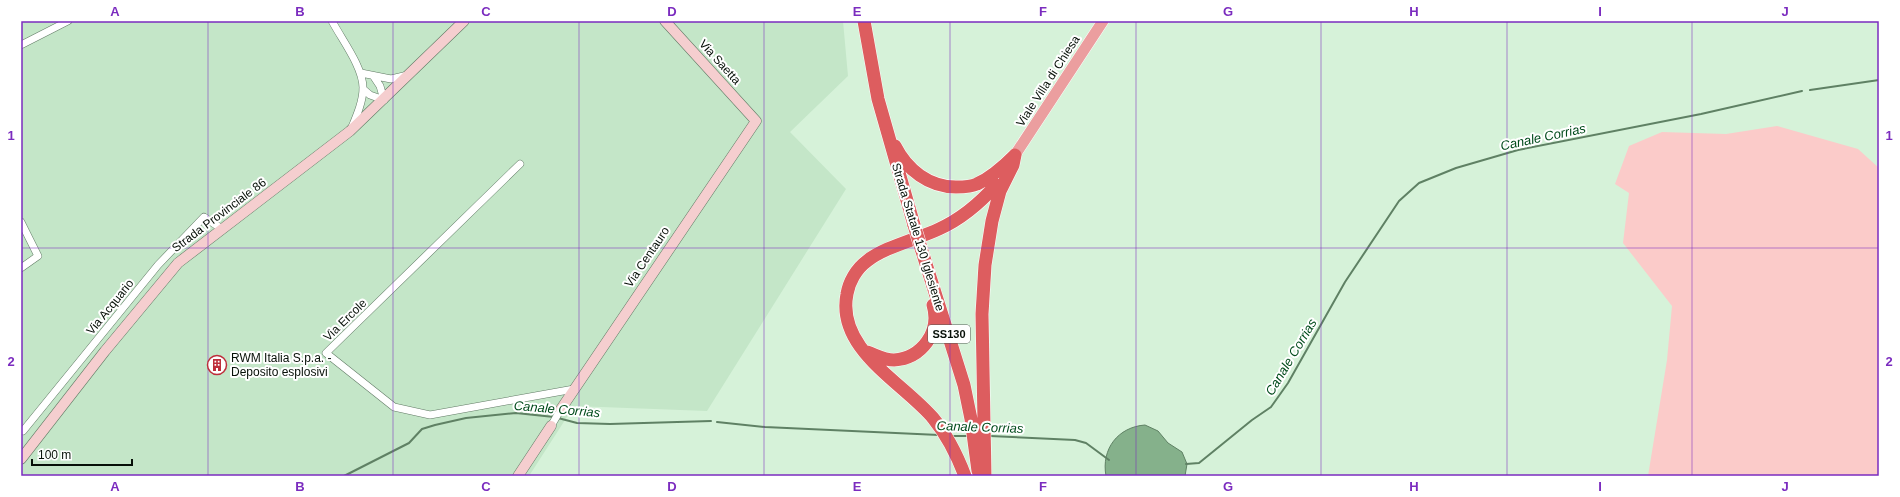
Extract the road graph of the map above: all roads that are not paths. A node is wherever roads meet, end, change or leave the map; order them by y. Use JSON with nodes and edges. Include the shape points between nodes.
{"nodes":[{"id":1,"x":68,"y":21,"type":"edge"},
{"id":2,"x":332,"y":21,"type":"edge"},
{"id":3,"x":464,"y":21,"type":"edge"},
{"id":4,"x":665,"y":21,"type":"edge"},
{"id":5,"x":864,"y":21,"type":"edge"},
{"id":6,"x":1102,"y":21,"type":"edge"},
{"id":7,"x":21,"y":46,"type":"edge"},
{"id":8,"x":361,"y":73,"type":"junction"},
{"id":9,"x":410,"y":74,"type":"junction"},
{"id":10,"x":374,"y":77,"type":"junction"},
{"id":11,"x":363,"y":89,"type":"junction"},
{"id":12,"x":384,"y":100,"type":"junction"},
{"id":13,"x":756,"y":121,"type":"joint"},
{"id":14,"x":350,"y":131,"type":"junction"},
{"id":15,"x":896,"y":154,"type":"junction"},
{"id":16,"x":1015,"y":155,"type":"junction"},
{"id":17,"x":520,"y":164,"type":"dead end"},
{"id":18,"x":996,"y":185,"type":"joint"},
{"id":19,"x":21,"y":222,"type":"edge"},
{"id":20,"x":222,"y":229,"type":"junction"},
{"id":21,"x":921,"y":250,"type":"junction"},
{"id":22,"x":21,"y":268,"type":"edge"},
{"id":23,"x":863,"y":351,"type":"junction"},
{"id":24,"x":574,"y":389,"type":"junction"},
{"id":25,"x":561,"y":409,"type":"joint"},
{"id":26,"x":551,"y":426,"type":"joint"},
{"id":27,"x":24,"y":431,"type":"dead end"},
{"id":28,"x":979,"y":441,"type":"junction"},
{"id":29,"x":21,"y":459,"type":"edge"},
{"id":30,"x":518,"y":476,"type":"edge"},
{"id":31,"x":965,"y":476,"type":"edge"},
{"id":32,"x":978,"y":476,"type":"edge"},
{"id":33,"x":985,"y":476,"type":"edge"}],
"edges":[{"from":1,"to":7,"type":"street"},
{"from":2,"to":8,"type":"street"},
{"from":3,"to":9,"type":"street","name":"Strada Provinciale 86"},
{"from":4,"to":13,"type":"street","name":"Via Saetta"},
{"from":5,"to":15,"type":"highway","name":"Strada Statale 130 Iglesiente","number":"SS130","via":[[877,93]]},
{"from":6,"to":16,"type":"main road","name":"Viale Villa di Chiesa"},
{"from":8,"to":10,"type":"street"},
{"from":8,"to":11,"type":"street"},
{"from":9,"to":10,"type":"street","via":[[391,79]]},
{"from":9,"to":12,"type":"street","name":"Strada Provinciale 86"},
{"from":10,"to":12,"type":"street"},
{"from":11,"to":12,"type":"street","via":[[370,95]]},
{"from":11,"to":14,"type":"street","via":[[359,110]]},
{"from":12,"to":14,"type":"street","name":"Strada Provinciale 86"},
{"from":13,"to":24,"type":"street","name":"Via Centauro"},
{"from":14,"to":20,"type":"street","name":"Strada Provinciale 86"},
{"from":15,"to":16,"type":"highway","via":[[911,170],[946,188],[976,185],[995,174]]},
{"from":15,"to":21,"type":"highway","name":"Strada Statale 130 Iglesiente","number":"SS130","bridge":true},
{"from":16,"to":18,"type":"main road","name":"Viale Villa di Chiesa"},
{"from":16,"to":28,"type":"highway","via":[[1000,192],[984,265],[984,421]]},
{"from":17,"to":24,"type":"street","name":"Via Ercole","via":[[326,354],[394,407],[430,415]]},
{"from":18,"to":23,"type":"highway","via":[[971,209],[955,220],[880,254],[867,261],[857,271],[847,292],[845,315],[852,336]]},
{"from":19,"to":22,"type":"street","via":[[38,256]]},
{"from":20,"to":27,"type":"street","name":"Via Acquario","via":[[204,217],[158,265]]},
{"from":20,"to":29,"type":"street","name":"Strada Provinciale 86","via":[[178,263]]},
{"from":21,"to":23,"type":"highway","via":[[923,273],[935,316],[932,335],[919,351],[906,358],[886,359]]},
{"from":21,"to":28,"type":"highway","name":"Strada Statale 130 Iglesiente","number":"SS130","via":[[959,367]]},
{"from":23,"to":31,"type":"highway","via":[[921,404],[949,440]]},
{"from":24,"to":25,"type":"street","name":"Via Centauro"},
{"from":25,"to":26,"type":"street"},
{"from":26,"to":30,"type":"street"},
{"from":28,"to":32,"type":"highway","name":"Strada Statale 130 Iglesiente","number":"SS130"},
{"from":28,"to":33,"type":"highway"}]}
